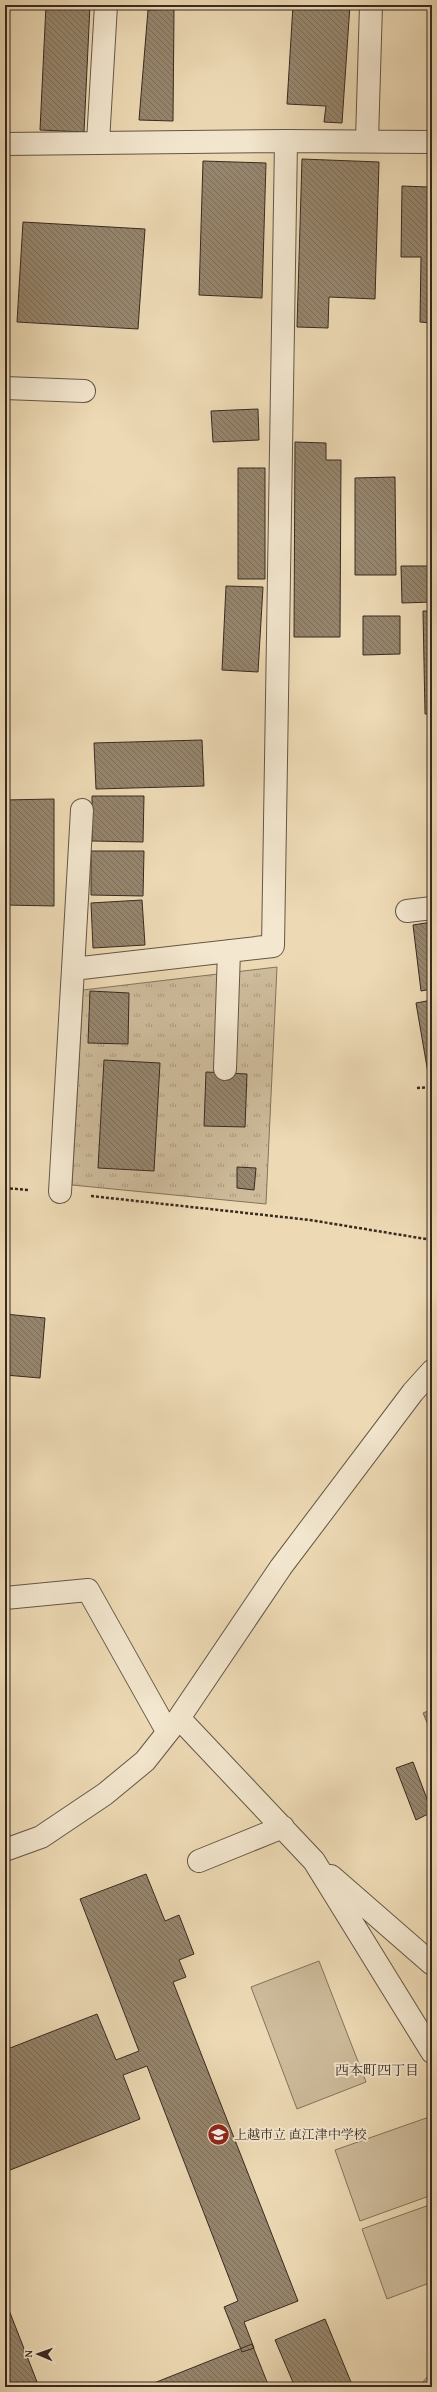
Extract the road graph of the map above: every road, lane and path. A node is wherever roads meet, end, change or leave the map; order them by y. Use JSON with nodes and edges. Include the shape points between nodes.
{"nodes":[{"id":1,"x":106,"y":5,"type":"edge"},
{"id":2,"x":371,"y":5,"type":"edge"},
{"id":3,"x":367,"y":140,"type":"junction"},
{"id":4,"x":286,"y":141,"type":"junction"},
{"id":5,"x":98,"y":142,"type":"junction"},
{"id":6,"x":432,"y":142,"type":"edge"},
{"id":7,"x":5,"y":144,"type":"edge"},
{"id":8,"x":5,"y":388,"type":"edge"},
{"id":9,"x":84,"y":391,"type":"dead end"},
{"id":10,"x":82,"y":810,"type":"dead end"},
{"id":11,"x":432,"y":908,"type":"edge"},
{"id":12,"x":407,"y":911,"type":"dead end"},
{"id":13,"x":230,"y":951,"type":"junction"},
{"id":14,"x":74,"y":969,"type":"junction"},
{"id":15,"x":225,"y":1069,"type":"dead end"},
{"id":16,"x":432,"y":1087,"type":"edge"},
{"id":17,"x":416,"y":1088,"type":"dead end"},
{"id":18,"x":5,"y":1188,"type":"edge"},
{"id":19,"x":60,"y":1192,"type":"junction"},
{"id":20,"x":432,"y":1240,"type":"edge"},
{"id":21,"x":432,"y":1371,"type":"edge"},
{"id":22,"x":5,"y":1598,"type":"edge"},
{"id":23,"x":173,"y":1725,"type":"junction"},
{"id":24,"x":283,"y":1827,"type":"junction"},
{"id":25,"x":5,"y":1850,"type":"edge"},
{"id":26,"x":199,"y":1861,"type":"dead end"},
{"id":27,"x":314,"y":1861,"type":"junction"},
{"id":28,"x":432,"y":1964,"type":"edge"},
{"id":29,"x":432,"y":2052,"type":"edge"}],
"edges":[{"from":1,"to":5,"type":"street"},
{"from":2,"to":3,"type":"street"},
{"from":3,"to":4,"type":"street"},
{"from":3,"to":6,"type":"street"},
{"from":4,"to":5,"type":"street"},
{"from":4,"to":13,"type":"street","via":[[273,946]]},
{"from":5,"to":7,"type":"street"},
{"from":8,"to":9,"type":"street"},
{"from":10,"to":14,"type":"street"},
{"from":11,"to":12,"type":"street"},
{"from":13,"to":14,"type":"street"},
{"from":13,"to":15,"type":"street"},
{"from":14,"to":19,"type":"street"},
{"from":16,"to":17,"type":"path"},
{"from":18,"to":19,"type":"path"},
{"from":19,"to":20,"type":"path","via":[[310,1220]]},
{"from":21,"to":23,"type":"street","via":[[413,1392],[281,1567]]},
{"from":22,"to":23,"type":"street","via":[[88,1590]]},
{"from":23,"to":24,"type":"street"},
{"from":23,"to":25,"type":"street","via":[[144,1761],[105,1794],[41,1837]]},
{"from":24,"to":26,"type":"street"},
{"from":24,"to":27,"type":"street"},
{"from":27,"to":28,"type":"street"},
{"from":27,"to":29,"type":"street"}]}
